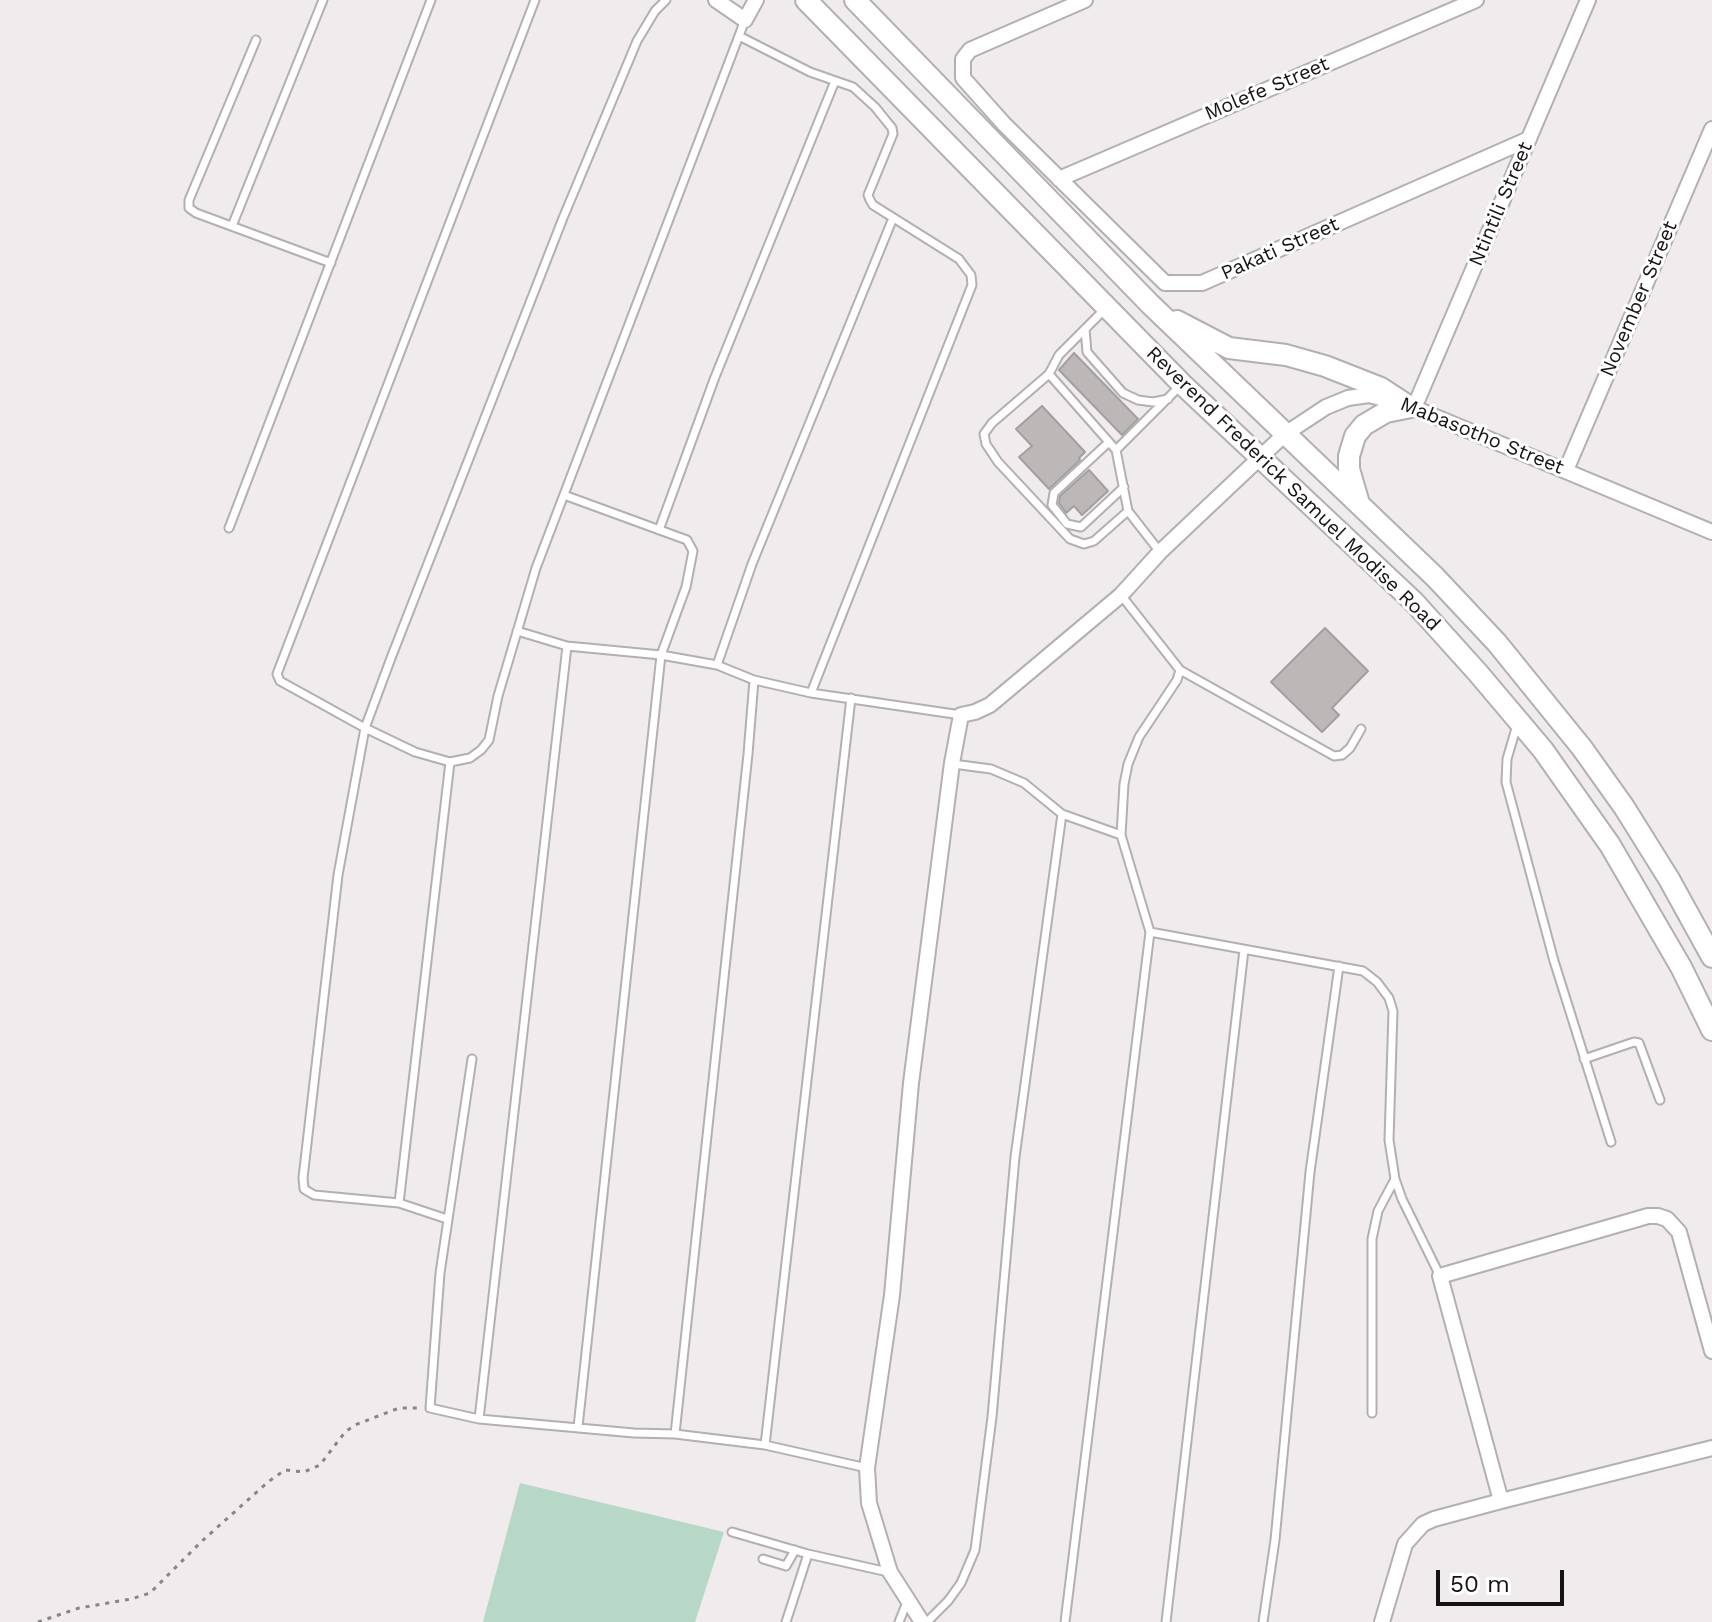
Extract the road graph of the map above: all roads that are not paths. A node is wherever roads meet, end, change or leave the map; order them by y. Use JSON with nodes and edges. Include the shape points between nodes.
{"nodes":[{"id":1,"x":323,"y":0,"type":"edge"},
{"id":2,"x":431,"y":0,"type":"edge"},
{"id":3,"x":535,"y":0,"type":"edge"},
{"id":4,"x":666,"y":0,"type":"edge"},
{"id":5,"x":716,"y":0,"type":"edge"},
{"id":6,"x":756,"y":0,"type":"edge"},
{"id":7,"x":806,"y":0,"type":"edge"},
{"id":8,"x":855,"y":0,"type":"edge"},
{"id":9,"x":1085,"y":0,"type":"edge"},
{"id":10,"x":1476,"y":0,"type":"edge"},
{"id":11,"x":1588,"y":0,"type":"edge"},
{"id":12,"x":745,"y":20,"type":"junction"},
{"id":13,"x":739,"y":36,"type":"junction"},
{"id":14,"x":256,"y":40,"type":"dead end"},
{"id":15,"x":835,"y":81,"type":"junction"},
{"id":16,"x":1712,"y":129,"type":"edge"},
{"id":17,"x":1529,"y":139,"type":"junction"},
{"id":18,"x":1059,"y":179,"type":"junction"},
{"id":19,"x":893,"y":218,"type":"junction"},
{"id":20,"x":232,"y":226,"type":"junction"},
{"id":21,"x":331,"y":263,"type":"junction"},
{"id":22,"x":1150,"y":304,"type":"junction"},
{"id":23,"x":1107,"y":307,"type":"junction"},
{"id":24,"x":1085,"y":329,"type":"junction"},
{"id":25,"x":1049,"y":374,"type":"junction"},
{"id":26,"x":1175,"y":392,"type":"junction"},
{"id":27,"x":1411,"y":407,"type":"junction"},
{"id":28,"x":1285,"y":434,"type":"junction"},
{"id":29,"x":1109,"y":442,"type":"junction"},
{"id":30,"x":1116,"y":450,"type":"junction"},
{"id":31,"x":1259,"y":457,"type":"junction"},
{"id":32,"x":1566,"y":470,"type":"junction"},
{"id":33,"x":1124,"y":487,"type":"junction"},
{"id":34,"x":564,"y":495,"type":"junction"},
{"id":35,"x":1360,"y":504,"type":"junction"},
{"id":36,"x":1128,"y":511,"type":"junction"},
{"id":37,"x":229,"y":528,"type":"dead end"},
{"id":38,"x":659,"y":530,"type":"junction"},
{"id":39,"x":1712,"y":532,"type":"edge"},
{"id":40,"x":1160,"y":552,"type":"junction"},
{"id":41,"x":1121,"y":595,"type":"junction"},
{"id":42,"x":517,"y":631,"type":"junction"},
{"id":43,"x":567,"y":646,"type":"junction"},
{"id":44,"x":661,"y":655,"type":"junction"},
{"id":45,"x":717,"y":665,"type":"junction"},
{"id":46,"x":1180,"y":670,"type":"junction"},
{"id":47,"x":754,"y":680,"type":"junction"},
{"id":48,"x":811,"y":693,"type":"junction"},
{"id":49,"x":851,"y":698,"type":"junction"},
{"id":50,"x":961,"y":715,"type":"junction"},
{"id":51,"x":1518,"y":721,"type":"junction"},
{"id":52,"x":365,"y":728,"type":"junction"},
{"id":53,"x":1361,"y":729,"type":"dead end"},
{"id":54,"x":450,"y":762,"type":"junction"},
{"id":55,"x":952,"y":763,"type":"junction"},
{"id":56,"x":1062,"y":814,"type":"junction"},
{"id":57,"x":1121,"y":835,"type":"junction"},
{"id":58,"x":1150,"y":932,"type":"junction"},
{"id":59,"x":1244,"y":950,"type":"junction"},
{"id":60,"x":1712,"y":957,"type":"edge"},
{"id":61,"x":1339,"y":966,"type":"junction"},
{"id":62,"x":1712,"y":1030,"type":"edge"},
{"id":63,"x":472,"y":1059,"type":"dead end"},
{"id":64,"x":1584,"y":1059,"type":"junction"},
{"id":65,"x":1660,"y":1100,"type":"dead end"},
{"id":66,"x":1611,"y":1142,"type":"dead end"},
{"id":67,"x":1395,"y":1179,"type":"junction"},
{"id":68,"x":399,"y":1203,"type":"junction"},
{"id":69,"x":447,"y":1219,"type":"junction"},
{"id":70,"x":1440,"y":1276,"type":"junction"},
{"id":71,"x":1712,"y":1351,"type":"edge"},
{"id":72,"x":1372,"y":1413,"type":"dead end"},
{"id":73,"x":479,"y":1419,"type":"junction"},
{"id":74,"x":578,"y":1427,"type":"junction"},
{"id":75,"x":675,"y":1434,"type":"junction"},
{"id":76,"x":765,"y":1445,"type":"junction"},
{"id":77,"x":1712,"y":1448,"type":"edge"},
{"id":78,"x":867,"y":1468,"type":"junction"},
{"id":79,"x":1501,"y":1501,"type":"junction"},
{"id":80,"x":732,"y":1532,"type":"dead end"},
{"id":81,"x":795,"y":1550,"type":"junction"},
{"id":82,"x":808,"y":1554,"type":"junction"},
{"id":83,"x":763,"y":1559,"type":"dead end"},
{"id":84,"x":890,"y":1572,"type":"junction"},
{"id":85,"x":907,"y":1600,"type":"junction"},
{"id":86,"x":786,"y":1622,"type":"edge"},
{"id":87,"x":899,"y":1622,"type":"edge"},
{"id":88,"x":924,"y":1622,"type":"edge"},
{"id":89,"x":1065,"y":1622,"type":"edge"},
{"id":90,"x":1166,"y":1622,"type":"edge"},
{"id":91,"x":1263,"y":1622,"type":"edge"},
{"id":92,"x":1382,"y":1622,"type":"edge"}],
"edges":[{"from":1,"to":20,"type":"lane"},
{"from":2,"to":21,"type":"lane"},
{"from":3,"to":52,"type":"lane","via":[[277,674],[280,681]]},
{"from":4,"to":52,"type":"lane","via":[[637,41],[563,218]]},
{"from":5,"to":12,"type":"street"},
{"from":6,"to":12,"type":"street"},
{"from":7,"to":23,"type":"main road","name":"Reverend Frederick Samuel Modise Road"},
{"from":8,"to":22,"type":"main road","name":"Reverend Frederick Samuel Modise Road"},
{"from":9,"to":18,"type":"street","name":"Pakati Street","via":[[970,50],[963,59],[969,88]]},
{"from":10,"to":18,"type":"street","name":"Molefe Street"},
{"from":11,"to":17,"type":"street","name":"Ntintili Street"},
{"from":12,"to":13,"type":"lane"},
{"from":13,"to":15,"type":"lane"},
{"from":13,"to":34,"type":"lane"},
{"from":14,"to":20,"type":"lane","via":[[188,203],[191,211]]},
{"from":15,"to":19,"type":"lane","via":[[865,96],[892,128],[891,144],[868,195]]},
{"from":15,"to":38,"type":"lane"},
{"from":16,"to":32,"type":"street","name":"November Street"},
{"from":17,"to":18,"type":"street","name":"Pakati Street","via":[[1192,285],[1161,280]]},
{"from":17,"to":27,"type":"street","name":"Ntintili Street"},
{"from":19,"to":45,"type":"lane","via":[[752,564]]},
{"from":19,"to":48,"type":"lane","via":[[959,259],[972,285]]},
{"from":20,"to":21,"type":"lane"},
{"from":21,"to":37,"type":"lane"},
{"from":22,"to":27,"type":"main road","via":[[1219,345],[1325,366],[1381,388]]},
{"from":22,"to":28,"type":"main road","name":"Reverend Frederick Samuel Modise Road"},
{"from":23,"to":24,"type":"lane"},
{"from":23,"to":26,"type":"main road","name":"Reverend Frederick Samuel Modise Road"},
{"from":24,"to":25,"type":"lane","via":[[1059,355]]},
{"from":24,"to":26,"type":"lane","via":[[1087,352],[1123,393],[1153,402]]},
{"from":25,"to":29,"type":"lane"},
{"from":25,"to":36,"type":"lane","via":[[992,423],[984,434],[986,444],[1070,539],[1094,541]]},
{"from":26,"to":30,"type":"lane"},
{"from":26,"to":31,"type":"main road","name":"Reverend Frederick Samuel Modise Road"},
{"from":27,"to":28,"type":"street","name":"Mabasotho Street","via":[[1369,395],[1348,398]]},
{"from":27,"to":32,"type":"street","name":"Mabasotho Street"},
{"from":27,"to":35,"type":"main road","via":[[1386,412],[1355,436],[1349,469]]},
{"from":28,"to":31,"type":"street","name":"Mabasotho Street"},
{"from":28,"to":35,"type":"main road","name":"Reverend Frederick Samuel Modise Road"},
{"from":29,"to":30,"type":"lane"},
{"from":29,"to":33,"type":"lane","via":[[1054,493],[1052,505],[1067,524],[1081,527]]},
{"from":30,"to":33,"type":"lane"},
{"from":31,"to":40,"type":"street","name":"Mabasotho Street"},
{"from":31,"to":51,"type":"main road","name":"Reverend Frederick Samuel Modise Road","via":[[1414,602]]},
{"from":32,"to":39,"type":"street","name":"Mabasotho Street"},
{"from":33,"to":36,"type":"lane"},
{"from":34,"to":38,"type":"lane"},
{"from":34,"to":42,"type":"lane"},
{"from":35,"to":60,"type":"main road","name":"Reverend Frederick Samuel Modise Road","via":[[1463,606],[1544,698],[1624,807]]},
{"from":36,"to":40,"type":"lane"},
{"from":38,"to":44,"type":"lane","via":[[687,540],[693,551]]},
{"from":40,"to":41,"type":"street","name":"Mabasotho Street"},
{"from":41,"to":46,"type":"lane"},
{"from":41,"to":50,"type":"street","name":"Mabasotho Street","via":[[990,705]]},
{"from":42,"to":43,"type":"lane"},
{"from":42,"to":54,"type":"lane","via":[[489,740],[470,758]]},
{"from":43,"to":44,"type":"lane"},
{"from":43,"to":73,"type":"lane"},
{"from":44,"to":45,"type":"lane"},
{"from":44,"to":74,"type":"lane"},
{"from":45,"to":47,"type":"lane"},
{"from":46,"to":53,"type":"lane","via":[[1334,756],[1350,748]]},
{"from":46,"to":57,"type":"lane","via":[[1128,764]]},
{"from":47,"to":48,"type":"lane"},
{"from":47,"to":75,"type":"lane"},
{"from":48,"to":49,"type":"lane"},
{"from":49,"to":50,"type":"lane"},
{"from":49,"to":76,"type":"lane"},
{"from":50,"to":55,"type":"street"},
{"from":51,"to":62,"type":"main road","name":"Reverend Frederick Samuel Modise Road","via":[[1610,845]]},
{"from":51,"to":64,"type":"lane","via":[[1506,782]]},
{"from":52,"to":54,"type":"lane"},
{"from":52,"to":68,"type":"lane","via":[[338,875],[302,1184],[314,1195]]},
{"from":54,"to":68,"type":"lane"},
{"from":55,"to":56,"type":"lane","via":[[991,769],[1024,783]]},
{"from":55,"to":78,"type":"street","via":[[911,1083],[892,1295]]},
{"from":56,"to":57,"type":"lane"},
{"from":56,"to":88,"type":"lane","via":[[1015,1157],[975,1550],[961,1583]]},
{"from":57,"to":58,"type":"lane"},
{"from":58,"to":59,"type":"lane"},
{"from":58,"to":89,"type":"lane"},
{"from":59,"to":61,"type":"lane"},
{"from":59,"to":90,"type":"lane"},
{"from":61,"to":67,"type":"lane","via":[[1372,976],[1392,1004],[1389,1140]]},
{"from":61,"to":91,"type":"lane","via":[[1310,1172]]},
{"from":63,"to":69,"type":"lane"},
{"from":64,"to":65,"type":"lane","via":[[1639,1043]]},
{"from":64,"to":66,"type":"lane"},
{"from":67,"to":70,"type":"lane"},
{"from":67,"to":72,"type":"lane","via":[[1378,1211],[1372,1239]]},
{"from":68,"to":69,"type":"lane"},
{"from":69,"to":73,"type":"lane","via":[[430,1408]]},
{"from":70,"to":71,"type":"street","via":[[1658,1216],[1679,1232]]},
{"from":70,"to":79,"type":"street"},
{"from":73,"to":74,"type":"lane"},
{"from":74,"to":75,"type":"lane"},
{"from":75,"to":76,"type":"lane"},
{"from":76,"to":78,"type":"lane"},
{"from":77,"to":79,"type":"street"},
{"from":78,"to":84,"type":"street","via":[[869,1503]]},
{"from":79,"to":92,"type":"street","via":[[1434,1519],[1415,1531],[1405,1544]]},
{"from":80,"to":81,"type":"lane"},
{"from":81,"to":82,"type":"lane"},
{"from":81,"to":83,"type":"lane","via":[[786,1566]]},
{"from":82,"to":84,"type":"lane"},
{"from":82,"to":86,"type":"lane"},
{"from":84,"to":85,"type":"street"},
{"from":85,"to":87,"type":"lane"},
{"from":85,"to":88,"type":"street"}]}
